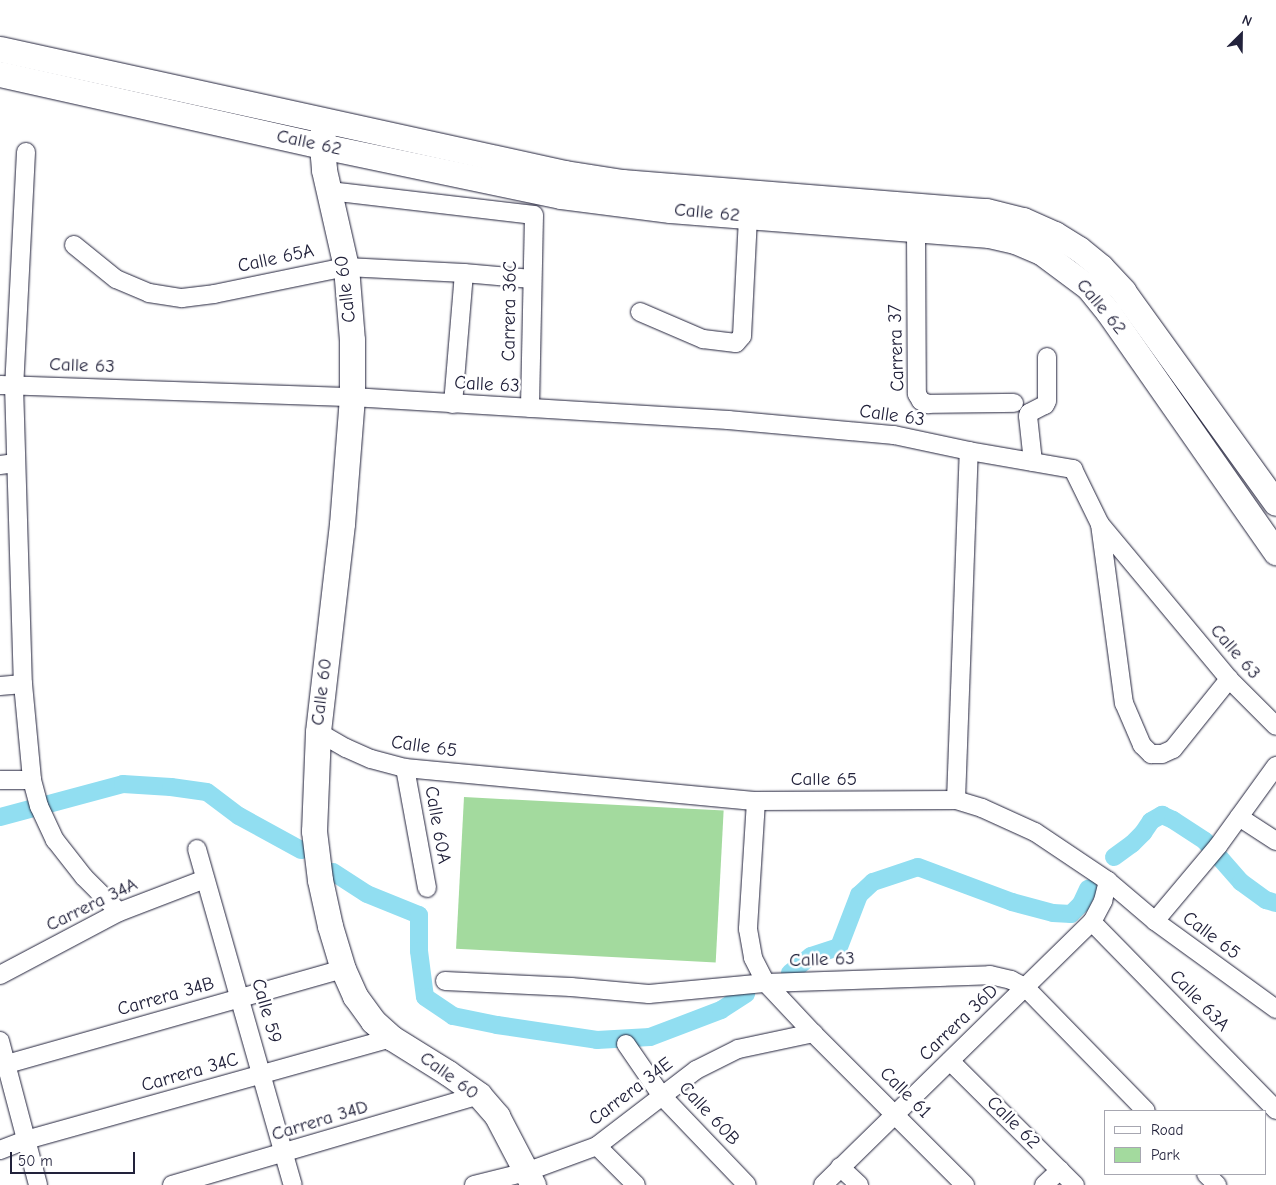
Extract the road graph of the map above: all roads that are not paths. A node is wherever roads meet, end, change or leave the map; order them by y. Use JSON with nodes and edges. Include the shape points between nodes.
{"nodes":[{"id":1,"x":0,"y":48,"type":"edge"},
{"id":2,"x":0,"y":74,"type":"edge"},
{"id":3,"x":324,"y":120,"type":"junction"},
{"id":4,"x":322,"y":146,"type":"junction"},
{"id":5,"x":26,"y":152,"type":"dead end"},
{"id":6,"x":330,"y":190,"type":"junction"},
{"id":7,"x":748,"y":216,"type":"junction"},
{"id":8,"x":916,"y":230,"type":"junction"},
{"id":9,"x":74,"y":245,"type":"dead end"},
{"id":10,"x":346,"y":266,"type":"junction"},
{"id":11,"x":464,"y":273,"type":"junction"},
{"id":12,"x":532,"y":279,"type":"junction"},
{"id":13,"x":640,"y":312,"type":"dead end"},
{"id":14,"x":1047,"y":357,"type":"dead end"},
{"id":15,"x":7,"y":385,"type":"edge"},
{"id":16,"x":352,"y":397,"type":"junction"},
{"id":17,"x":1014,"y":402,"type":"dead end"},
{"id":18,"x":453,"y":404,"type":"junction"},
{"id":19,"x":530,"y":408,"type":"junction"},
{"id":20,"x":969,"y":451,"type":"junction"},
{"id":21,"x":1033,"y":462,"type":"junction"},
{"id":22,"x":8,"y":464,"type":"edge"},
{"id":23,"x":1276,"y":503,"type":"edge"},
{"id":24,"x":1100,"y":524,"type":"junction"},
{"id":25,"x":1276,"y":552,"type":"edge"},
{"id":26,"x":1229,"y":679,"type":"junction"},
{"id":27,"x":24,"y":684,"type":"junction"},
{"id":28,"x":0,"y":686,"type":"edge"},
{"id":29,"x":1276,"y":726,"type":"edge"},
{"id":30,"x":318,"y":732,"type":"junction"},
{"id":31,"x":1276,"y":766,"type":"edge"},
{"id":32,"x":405,"y":768,"type":"junction"},
{"id":33,"x":0,"y":780,"type":"edge"},
{"id":34,"x":32,"y":780,"type":"junction"},
{"id":35,"x":956,"y":800,"type":"junction"},
{"id":36,"x":756,"y":801,"type":"junction"},
{"id":37,"x":1238,"y":817,"type":"junction"},
{"id":38,"x":1276,"y":841,"type":"edge"},
{"id":39,"x":197,"y":849,"type":"dead end"},
{"id":40,"x":205,"y":879,"type":"junction"},
{"id":41,"x":1108,"y":881,"type":"junction"},
{"id":42,"x":427,"y":888,"type":"dead end"},
{"id":43,"x":119,"y":912,"type":"junction"},
{"id":44,"x":1155,"y":921,"type":"junction"},
{"id":45,"x":1092,"y":922,"type":"junction"},
{"id":46,"x":343,"y":969,"type":"junction"},
{"id":47,"x":0,"y":975,"type":"edge"},
{"id":48,"x":445,"y":981,"type":"dead end"},
{"id":49,"x":766,"y":982,"type":"junction"},
{"id":50,"x":1025,"y":988,"type":"junction"},
{"id":51,"x":240,"y":998,"type":"junction"},
{"id":52,"x":1276,"y":1009,"type":"edge"},
{"id":53,"x":813,"y":1033,"type":"junction"},
{"id":54,"x":392,"y":1038,"type":"junction"},
{"id":55,"x":0,"y":1041,"type":"edge"},
{"id":56,"x":626,"y":1044,"type":"dead end"},
{"id":57,"x":950,"y":1061,"type":"junction"},
{"id":58,"x":3,"y":1065,"type":"edge"},
{"id":59,"x":262,"y":1075,"type":"junction"},
{"id":60,"x":479,"y":1095,"type":"junction"},
{"id":61,"x":661,"y":1095,"type":"junction"},
{"id":62,"x":1145,"y":1110,"type":"edge"},
{"id":63,"x":1276,"y":1110,"type":"edge"},
{"id":64,"x":896,"y":1114,"type":"junction"},
{"id":65,"x":26,"y":1140,"type":"junction"},
{"id":66,"x":597,"y":1146,"type":"junction"},
{"id":67,"x":0,"y":1150,"type":"edge"},
{"id":68,"x":284,"y":1154,"type":"junction"},
{"id":69,"x":840,"y":1168,"type":"junction"},
{"id":70,"x":1060,"y":1170,"type":"junction"},
{"id":71,"x":1207,"y":1175,"type":"edge"},
{"id":72,"x":530,"y":1178,"type":"edge"},
{"id":73,"x":38,"y":1185,"type":"edge"},
{"id":74,"x":172,"y":1185,"type":"edge"},
{"id":75,"x":293,"y":1185,"type":"edge"},
{"id":76,"x":474,"y":1185,"type":"edge"},
{"id":77,"x":636,"y":1185,"type":"edge"},
{"id":78,"x":747,"y":1185,"type":"edge"},
{"id":79,"x":823,"y":1185,"type":"edge"},
{"id":80,"x":859,"y":1185,"type":"edge"},
{"id":81,"x":966,"y":1185,"type":"edge"},
{"id":82,"x":1044,"y":1185,"type":"edge"},
{"id":83,"x":1076,"y":1185,"type":"edge"},
{"id":84,"x":1217,"y":1185,"type":"edge"}],
"edges":[{"from":1,"to":3,"type":"main road","name":"Calle 62"},
{"from":2,"to":4,"type":"main road","name":"Calle 62"},
{"from":3,"to":4,"type":"main road","name":"Calle 60"},
{"from":3,"to":23,"type":"main road","name":"Calle 62","via":[[515,163],[622,182],[986,211],[1023,220],[1079,249],[1124,291]]},
{"from":4,"to":6,"type":"main road","name":"Calle 60"},
{"from":4,"to":7,"type":"main road","name":"Calle 62","via":[[561,196]]},
{"from":5,"to":15,"type":"street"},
{"from":6,"to":10,"type":"main road","name":"Calle 60"},
{"from":6,"to":12,"type":"street","name":"Carrera 36C","via":[[534,215]]},
{"from":7,"to":8,"type":"main road","name":"Calle 62"},
{"from":7,"to":13,"type":"street","via":[[742,336],[736,343],[703,339]]},
{"from":8,"to":17,"type":"street","name":"Carrera 37","via":[[917,394],[928,404]]},
{"from":8,"to":25,"type":"main road","name":"Calle 62","via":[[989,235],[1015,241],[1064,266],[1088,287]]},
{"from":9,"to":10,"type":"street","name":"Calle 65A","via":[[116,279],[149,294],[182,298]]},
{"from":10,"to":11,"type":"street","name":"Calle 65A"},
{"from":10,"to":16,"type":"main road","name":"Calle 60","via":[[352,340]]},
{"from":11,"to":12,"type":"street","name":"Calle 65A"},
{"from":11,"to":18,"type":"street"},
{"from":12,"to":19,"type":"street","name":"Carrera 36C"},
{"from":14,"to":21,"type":"street","via":[[1048,401],[1028,416]]},
{"from":15,"to":16,"type":"street","name":"Calle 63"},
{"from":15,"to":22,"type":"street"},
{"from":16,"to":18,"type":"street","name":"Calle 63"},
{"from":16,"to":30,"type":"main road","name":"Calle 60","via":[[342,524]]},
{"from":18,"to":19,"type":"street","name":"Calle 63"},
{"from":19,"to":20,"type":"street","name":"Calle 63","via":[[728,420],[894,435]]},
{"from":20,"to":21,"type":"street","name":"Calle 63"},
{"from":20,"to":35,"type":"street"},
{"from":21,"to":24,"type":"street","name":"Calle 63","via":[[1073,469]]},
{"from":22,"to":27,"type":"street"},
{"from":24,"to":26,"type":"street","name":"Calle 63"},
{"from":24,"to":26,"type":"street","via":[[1124,702],[1142,745],[1151,754],[1173,749]]},
{"from":26,"to":29,"type":"street","name":"Calle 63"},
{"from":27,"to":28,"type":"street"},
{"from":27,"to":34,"type":"street"},
{"from":30,"to":32,"type":"street","name":"Calle 65","via":[[371,759]]},
{"from":30,"to":46,"type":"main road","name":"Calle 60","via":[[314,831],[320,880]]},
{"from":31,"to":37,"type":"street"},
{"from":32,"to":36,"type":"street","name":"Calle 65"},
{"from":32,"to":42,"type":"street","name":"Calle 60A"},
{"from":33,"to":34,"type":"street"},
{"from":34,"to":43,"type":"street","via":[[39,806],[55,840],[84,877]]},
{"from":35,"to":36,"type":"street","name":"Calle 65"},
{"from":35,"to":41,"type":"street","name":"Calle 65","via":[[991,811],[1035,832]]},
{"from":36,"to":49,"type":"street","via":[[748,929],[753,958]]},
{"from":37,"to":38,"type":"street"},
{"from":37,"to":44,"type":"street"},
{"from":39,"to":40,"type":"street","name":"Calle 59"},
{"from":40,"to":43,"type":"street","name":"Carrera 34A"},
{"from":40,"to":51,"type":"street","name":"Calle 59"},
{"from":41,"to":44,"type":"street","name":"Calle 65"},
{"from":41,"to":45,"type":"street","name":"Carrera 36D","via":[[1103,902]]},
{"from":43,"to":47,"type":"street","name":"Carrera 34A"},
{"from":44,"to":52,"type":"street","name":"Calle 65"},
{"from":45,"to":50,"type":"street","name":"Carrera 36D"},
{"from":45,"to":63,"type":"street","name":"Calle 63A"},
{"from":46,"to":51,"type":"street","name":"Carrera 34B"},
{"from":46,"to":54,"type":"main road","name":"Calle 60","via":[[355,996],[373,1021]]},
{"from":48,"to":49,"type":"street","name":"Calle 63","via":[[649,994]]},
{"from":49,"to":50,"type":"street","name":"Calle 63","via":[[990,975],[1011,980]]},
{"from":49,"to":53,"type":"street"},
{"from":50,"to":57,"type":"street","name":"Carrera 36D"},
{"from":50,"to":62,"type":"street","name":"Calle 63"},
{"from":51,"to":58,"type":"street","name":"Carrera 34B"},
{"from":51,"to":59,"type":"street","name":"Calle 59"},
{"from":53,"to":61,"type":"street","name":"Carrera 34E","via":[[738,1049],[696,1070]]},
{"from":53,"to":64,"type":"street","name":"Calle 61"},
{"from":54,"to":59,"type":"street","name":"Carrera 34C"},
{"from":54,"to":60,"type":"main road","name":"Calle 60"},
{"from":55,"to":58,"type":"street"},
{"from":56,"to":61,"type":"street","name":"Calle 60B"},
{"from":57,"to":64,"type":"street","name":"Carrera 36D"},
{"from":57,"to":70,"type":"street","name":"Calle 62"},
{"from":58,"to":65,"type":"street"},
{"from":59,"to":65,"type":"street","name":"Carrera 34C"},
{"from":59,"to":68,"type":"street","name":"Calle 59"},
{"from":60,"to":68,"type":"street","name":"Carrera 34D"},
{"from":60,"to":72,"type":"main road","name":"Calle 60","via":[[497,1116]]},
{"from":61,"to":66,"type":"street","name":"Carrera 34E"},
{"from":61,"to":78,"type":"street","name":"Calle 60B"},
{"from":64,"to":69,"type":"street","name":"Carrera 36D"},
{"from":64,"to":81,"type":"street","name":"Calle 61"},
{"from":65,"to":67,"type":"street","name":"Carrera 34C"},
{"from":65,"to":73,"type":"street"},
{"from":66,"to":72,"type":"street","name":"Carrera 34E"},
{"from":66,"to":77,"type":"street"},
{"from":68,"to":74,"type":"street","name":"Carrera 34D"},
{"from":68,"to":75,"type":"street","name":"Calle 59"},
{"from":69,"to":79,"type":"street","name":"Carrera 36D"},
{"from":69,"to":80,"type":"street"},
{"from":70,"to":82,"type":"street"},
{"from":70,"to":83,"type":"street","name":"Calle 62"},
{"from":71,"to":84,"type":"street"},
{"from":72,"to":76,"type":"street","name":"Carrera 34E"}]}
